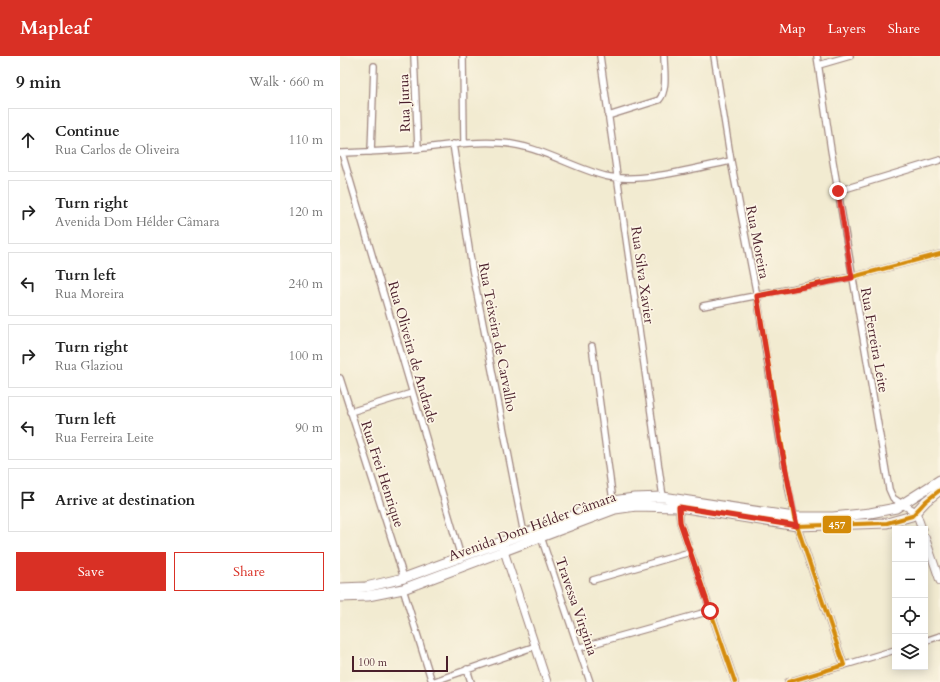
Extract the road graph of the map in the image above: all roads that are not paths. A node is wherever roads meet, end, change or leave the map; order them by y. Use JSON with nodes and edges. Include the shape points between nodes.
{"nodes":[{"id":1,"x":414,"y":56,"type":"edge"},
{"id":2,"x":463,"y":56,"type":"edge"},
{"id":3,"x":600,"y":56,"type":"edge"},
{"id":4,"x":664,"y":56,"type":"edge"},
{"id":5,"x":714,"y":56,"type":"edge"},
{"id":6,"x":817,"y":56,"type":"edge"},
{"id":7,"x":850,"y":56,"type":"edge"},
{"id":8,"x":819,"y":65,"type":"junction"},
{"id":9,"x":374,"y":66,"type":"dead end"},
{"id":10,"x":608,"y":116,"type":"junction"},
{"id":11,"x":464,"y":143,"type":"junction"},
{"id":12,"x":453,"y":144,"type":"junction"},
{"id":13,"x":418,"y":148,"type":"junction"},
{"id":14,"x":371,"y":152,"type":"junction"},
{"id":15,"x":341,"y":153,"type":"edge"},
{"id":16,"x":940,"y":160,"type":"edge"},
{"id":17,"x":731,"y":161,"type":"junction"},
{"id":18,"x":617,"y":178,"type":"junction"},
{"id":19,"x":838,"y":191,"type":"junction"},
{"id":20,"x":940,"y":254,"type":"edge"},
{"id":21,"x":852,"y":278,"type":"junction"},
{"id":22,"x":757,"y":296,"type":"junction"},
{"id":23,"x":703,"y":306,"type":"dead end"},
{"id":24,"x":592,"y":346,"type":"dead end"},
{"id":25,"x":340,"y":378,"type":"edge"},
{"id":26,"x":412,"y":393,"type":"junction"},
{"id":27,"x":350,"y":412,"type":"junction"},
{"id":28,"x":940,"y":480,"type":"edge"},
{"id":29,"x":940,"y":490,"type":"edge"},
{"id":30,"x":663,"y":497,"type":"junction"},
{"id":31,"x":613,"y":501,"type":"junction"},
{"id":32,"x":902,"y":504,"type":"junction"},
{"id":33,"x":679,"y":507,"type":"junction"},
{"id":34,"x":916,"y":512,"type":"junction"},
{"id":35,"x":796,"y":522,"type":"junction"},
{"id":36,"x":921,"y":526,"type":"edge"},
{"id":37,"x":524,"y":534,"type":"junction"},
{"id":38,"x":541,"y":537,"type":"junction"},
{"id":39,"x":928,"y":546,"type":"edge"},
{"id":40,"x":502,"y":547,"type":"junction"},
{"id":41,"x":690,"y":552,"type":"junction"},
{"id":42,"x":461,"y":558,"type":"junction"},
{"id":43,"x":404,"y":578,"type":"junction"},
{"id":44,"x":939,"y":578,"type":"edge"},
{"id":45,"x":593,"y":580,"type":"dead end"},
{"id":46,"x":340,"y":588,"type":"edge"},
{"id":47,"x":403,"y":588,"type":"junction"},
{"id":48,"x":340,"y":597,"type":"edge"},
{"id":49,"x":710,"y":611,"type":"junction"},
{"id":50,"x":940,"y":636,"type":"edge"},
{"id":51,"x":928,"y":640,"type":"edge"},
{"id":52,"x":536,"y":646,"type":"junction"},
{"id":53,"x":578,"y":648,"type":"junction"},
{"id":54,"x":892,"y":651,"type":"edge"},
{"id":55,"x":844,"y":665,"type":"junction"},
{"id":56,"x":467,"y":669,"type":"junction"},
{"id":57,"x":432,"y":682,"type":"edge"},
{"id":58,"x":471,"y":682,"type":"edge"},
{"id":59,"x":547,"y":682,"type":"edge"},
{"id":60,"x":590,"y":682,"type":"edge"},
{"id":61,"x":735,"y":682,"type":"edge"},
{"id":62,"x":788,"y":682,"type":"edge"}],
"edges":[{"from":1,"to":13,"type":"street","name":"Rua Jurua"},
{"from":2,"to":11,"type":"street"},
{"from":3,"to":10,"type":"street","name":"Rua Silva Xavier"},
{"from":4,"to":10,"type":"street","via":[[664,96],[659,100]]},
{"from":5,"to":17,"type":"street","name":"Rua Moreira"},
{"from":6,"to":8,"type":"street","name":"Rua Ferreira Leite"},
{"from":7,"to":8,"type":"street"},
{"from":8,"to":19,"type":"street","name":"Rua Ferreira Leite"},
{"from":9,"to":14,"type":"street"},
{"from":10,"to":18,"type":"street","name":"Rua Silva Xavier"},
{"from":11,"to":12,"type":"street"},
{"from":11,"to":18,"type":"street","via":[[514,144],[589,171]]},
{"from":12,"to":13,"type":"street"},
{"from":12,"to":37,"type":"street","name":"Rua Teixeira de Carvalho","via":[[470,261]]},
{"from":13,"to":14,"type":"street"},
{"from":14,"to":15,"type":"street"},
{"from":15,"to":26,"type":"street","name":"Rua Oliveira de Andrade"},
{"from":16,"to":19,"type":"street"},
{"from":17,"to":18,"type":"street","via":[[632,179]]},
{"from":17,"to":22,"type":"street","name":"Rua Moreira"},
{"from":18,"to":30,"type":"street","name":"Rua Silva Xavier"},
{"from":19,"to":21,"type":"street","name":"Rua Ferreira Leite"},
{"from":20,"to":21,"type":"street"},
{"from":21,"to":22,"type":"street"},
{"from":21,"to":32,"type":"street","name":"Rua Ferreira Leite","via":[[889,489],[893,498]]},
{"from":22,"to":23,"type":"street"},
{"from":22,"to":35,"type":"street","name":"Rua Moreira"},
{"from":24,"to":31,"type":"street"},
{"from":25,"to":27,"type":"street","name":"Rua Frei Henrique"},
{"from":26,"to":27,"type":"street"},
{"from":26,"to":42,"type":"street","name":"Rua Oliveira de Andrade"},
{"from":27,"to":43,"type":"street","name":"Rua Frei Henrique"},
{"from":28,"to":32,"type":"main road","name":"Avenida Dom Hélder Câmara"},
{"from":29,"to":34,"type":"main road","name":"Avenida Dom Hélder Câmara"},
{"from":30,"to":31,"type":"main road","name":"Avenida Dom Hélder Câmara"},
{"from":30,"to":35,"type":"main road","name":"Avenida Dom Hélder Câmara"},
{"from":31,"to":37,"type":"main road","name":"Avenida Dom Hélder Câmara"},
{"from":32,"to":34,"type":"street"},
{"from":32,"to":35,"type":"main road","name":"Avenida Dom Hélder Câmara","via":[[896,508],[870,513]]},
{"from":33,"to":35,"type":"main road","name":"Avenida Dom Hélder Câmara"},
{"from":33,"to":38,"type":"main road","name":"Avenida Dom Hélder Câmara","via":[[636,506],[615,509]]},
{"from":33,"to":41,"type":"street","via":[[680,522]]},
{"from":34,"to":35,"type":"main road","name":"Avenida Dom Hélder Câmara","via":[[907,519],[887,524]]},
{"from":34,"to":36,"type":"street"},
{"from":35,"to":55,"type":"street","name":"Rua Moreira"},
{"from":37,"to":40,"type":"main road","name":"Avenida Dom Hélder Câmara"},
{"from":38,"to":40,"type":"main road","name":"Avenida Dom Hélder Câmara"},
{"from":38,"to":53,"type":"street","name":"Travessa Virginia"},
{"from":39,"to":44,"type":"street"},
{"from":40,"to":42,"type":"main road","name":"Avenida Dom Hélder Câmara"},
{"from":40,"to":47,"type":"main road","name":"Avenida Dom Hélder Câmara"},
{"from":40,"to":52,"type":"street"},
{"from":41,"to":45,"type":"street"},
{"from":41,"to":49,"type":"street"},
{"from":42,"to":43,"type":"main road","name":"Avenida Dom Hélder Câmara"},
{"from":43,"to":46,"type":"main road","name":"Avenida Dom Hélder Câmara","via":[[366,587]]},
{"from":47,"to":48,"type":"main road","name":"Avenida Dom Hélder Câmara","via":[[368,596]]},
{"from":47,"to":57,"type":"street"},
{"from":49,"to":53,"type":"street"},
{"from":49,"to":61,"type":"street"},
{"from":50,"to":51,"type":"street"},
{"from":52,"to":56,"type":"street"},
{"from":52,"to":59,"type":"street"},
{"from":53,"to":60,"type":"street","name":"Travessa Virginia"},
{"from":54,"to":55,"type":"street"},
{"from":55,"to":62,"type":"street"},
{"from":56,"to":57,"type":"street"},
{"from":56,"to":58,"type":"street"}]}
